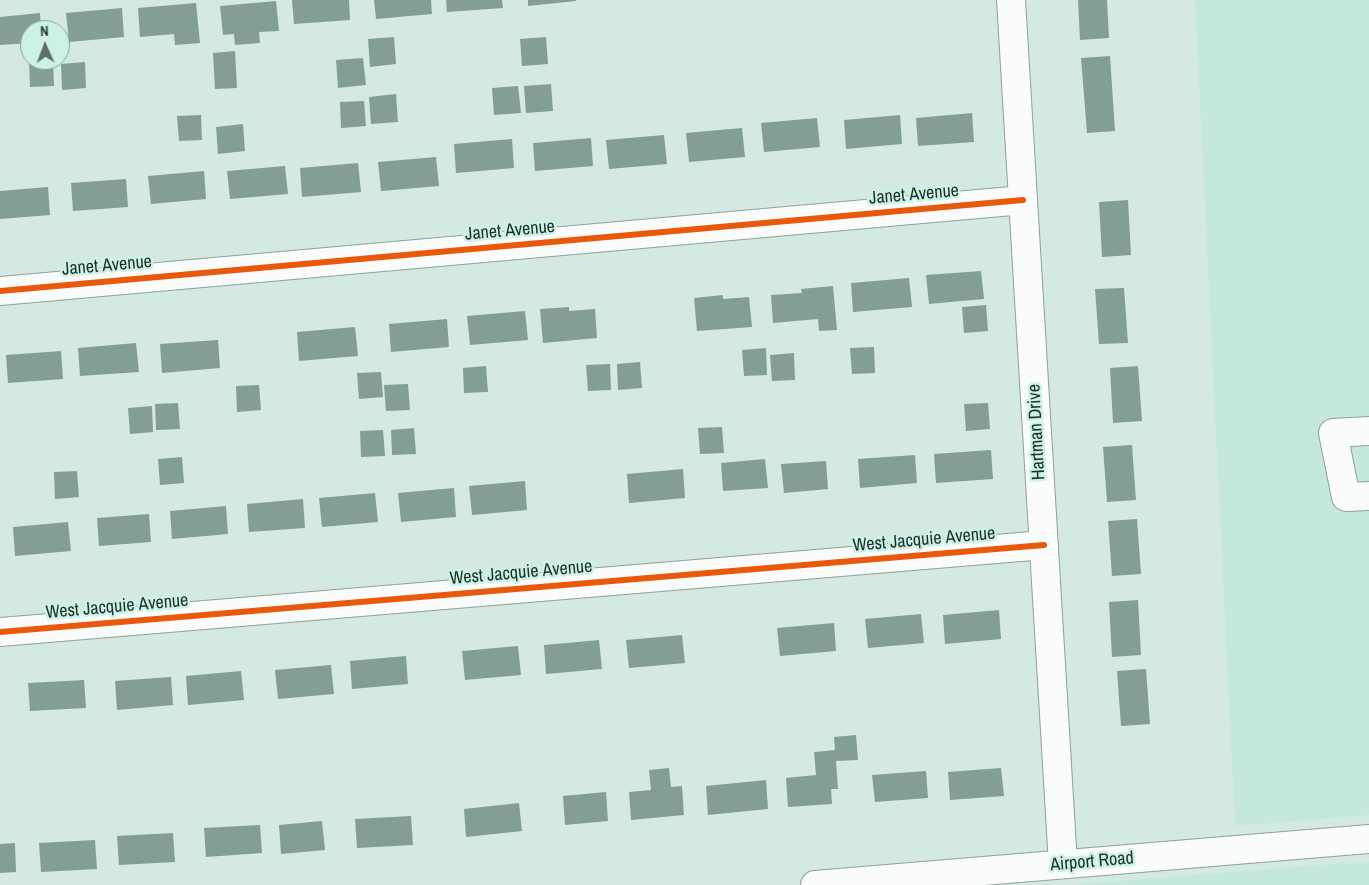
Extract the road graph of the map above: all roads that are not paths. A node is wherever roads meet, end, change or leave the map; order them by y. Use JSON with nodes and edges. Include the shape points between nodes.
{"nodes":[{"id":1,"x":1011,"y":0,"type":"edge"},
{"id":2,"x":1023,"y":200,"type":"junction"},
{"id":3,"x":0,"y":291,"type":"edge"},
{"id":4,"x":1369,"y":431,"type":"edge"},
{"id":5,"x":1369,"y":496,"type":"edge"},
{"id":6,"x":1044,"y":545,"type":"junction"},
{"id":7,"x":0,"y":632,"type":"edge"},
{"id":8,"x":1369,"y":839,"type":"edge"},
{"id":9,"x":1063,"y":864,"type":"junction"},
{"id":10,"x":815,"y":885,"type":"edge"}],
"edges":[{"from":1,"to":2,"type":"street","name":"Hartman Drive"},
{"from":2,"to":3,"type":"street","name":"Janet Avenue"},
{"from":2,"to":6,"type":"street","name":"Hartman Drive"},
{"from":4,"to":5,"type":"street","via":[[1333,433],[1346,497]]},
{"from":6,"to":7,"type":"street","name":"West Jacquie Avenue"},
{"from":6,"to":9,"type":"street","name":"Hartman Drive"},
{"from":8,"to":9,"type":"street","name":"Airport Road"},
{"from":9,"to":10,"type":"street","name":"Airport Road"}]}
